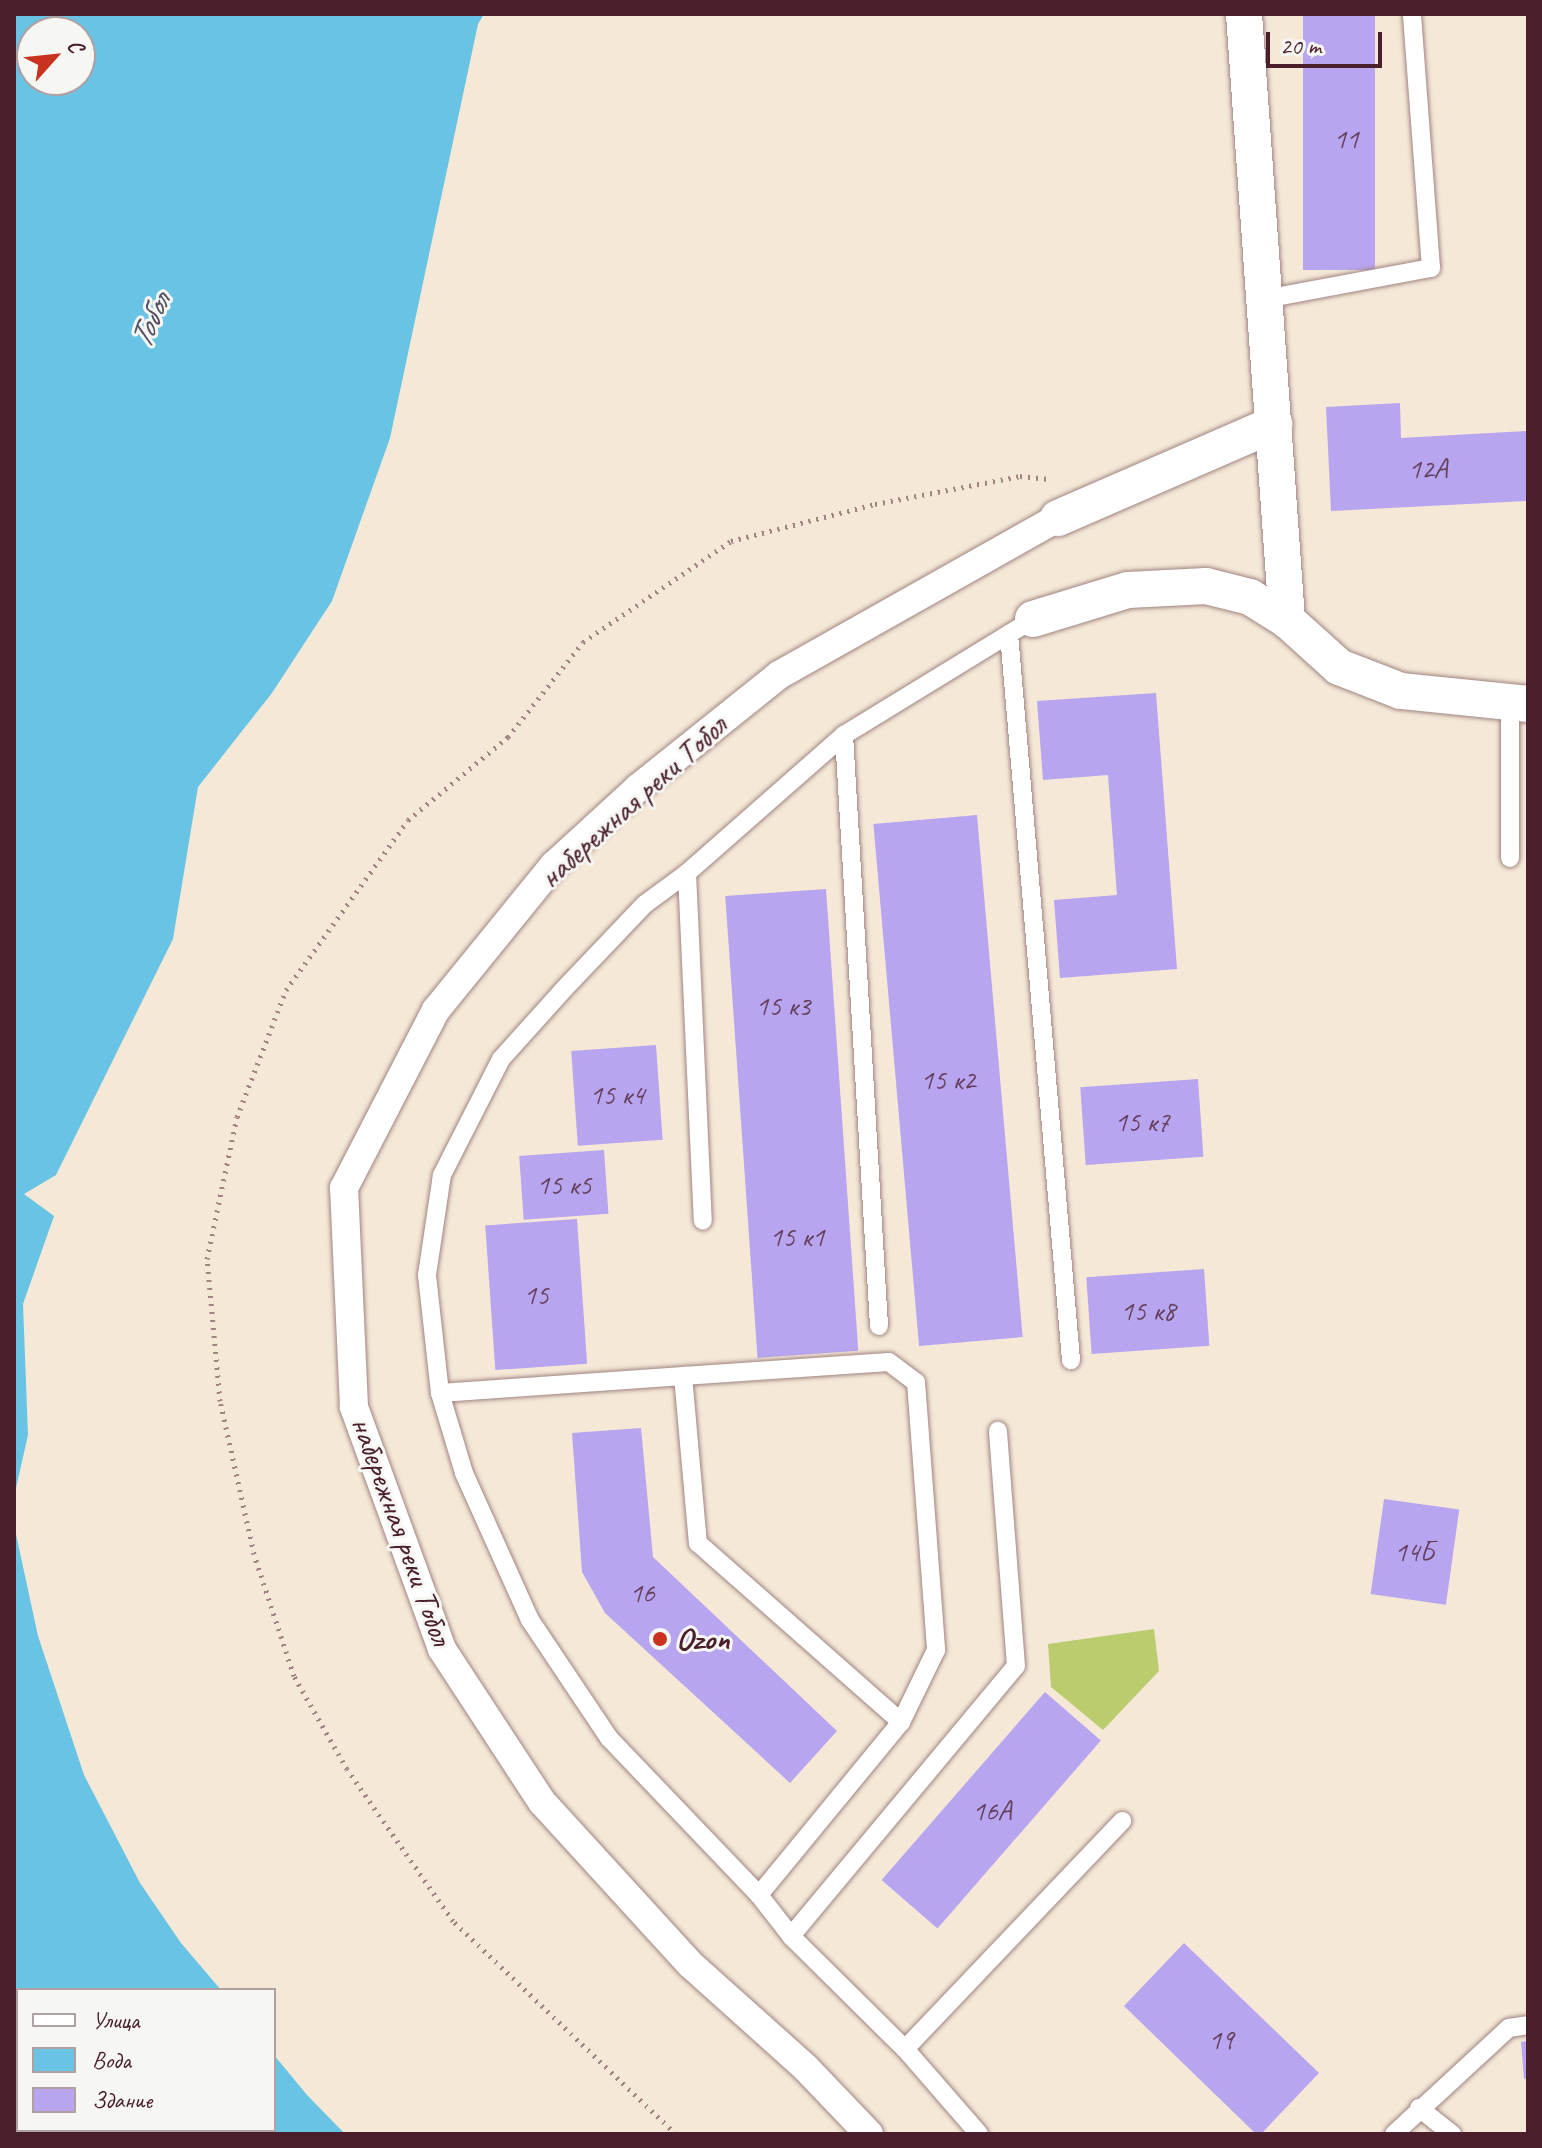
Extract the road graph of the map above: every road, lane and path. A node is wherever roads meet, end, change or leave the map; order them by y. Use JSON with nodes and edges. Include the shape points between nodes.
{"nodes":[{"id":1,"x":1244,"y":14,"type":"edge"},
{"id":2,"x":1412,"y":14,"type":"edge"},
{"id":3,"x":1265,"y":299,"type":"junction"},
{"id":4,"x":1274,"y":424,"type":"junction"},
{"id":5,"x":1098,"y":500,"type":"junction"},
{"id":6,"x":1058,"y":518,"type":"joint"},
{"id":7,"x":1287,"y":620,"type":"junction"},
{"id":8,"x":1021,"y":626,"type":"junction"},
{"id":9,"x":1519,"y":703,"type":"edge"},
{"id":10,"x":844,"y":735,"type":"junction"},
{"id":11,"x":1510,"y":858,"type":"dead end"},
{"id":12,"x":687,"y":873,"type":"junction"},
{"id":13,"x":703,"y":1221,"type":"dead end"},
{"id":14,"x":879,"y":1326,"type":"dead end"},
{"id":15,"x":1071,"y":1360,"type":"dead end"},
{"id":16,"x":683,"y":1376,"type":"junction"},
{"id":17,"x":440,"y":1393,"type":"junction"},
{"id":18,"x":998,"y":1431,"type":"dead end"},
{"id":19,"x":901,"y":1722,"type":"junction"},
{"id":20,"x":1122,"y":1821,"type":"dead end"},
{"id":21,"x":759,"y":1895,"type":"junction"},
{"id":22,"x":791,"y":1936,"type":"junction"},
{"id":23,"x":1528,"y":2025,"type":"edge"},
{"id":24,"x":905,"y":2049,"type":"junction"},
{"id":25,"x":1419,"y":2108,"type":"junction"},
{"id":26,"x":676,"y":2134,"type":"edge"},
{"id":27,"x":869,"y":2134,"type":"edge"},
{"id":28,"x":979,"y":2134,"type":"edge"},
{"id":29,"x":1394,"y":2134,"type":"edge"},
{"id":30,"x":1452,"y":2134,"type":"edge"}],
"edges":[{"from":1,"to":3,"type":"street"},
{"from":2,"to":3,"type":"lane","via":[[1431,268]]},
{"from":3,"to":4,"type":"street"},
{"from":4,"to":5,"type":"street","name":"набережная реки Тобол"},
{"from":4,"to":7,"type":"street"},
{"from":5,"to":6,"type":"street","name":"набережная реки Тобол"},
{"from":5,"to":26,"type":"path","via":[[1070,480],[1020,476],[875,504],[731,541],[583,642],[508,737],[408,820],[286,990],[237,1117],[207,1259],[220,1401],[254,1554],[294,1676],[347,1769],[453,1921]]},
{"from":6,"to":27,"type":"street","name":"набережная реки Тобол","via":[[779,675],[638,788],[554,865],[436,1010],[344,1188],[354,1407],[442,1649],[542,1802],[690,1964],[806,2068]]},
{"from":7,"to":8,"type":"street","via":[[1250,597],[1206,586],[1128,590]]},
{"from":7,"to":9,"type":"street","via":[[1339,667],[1401,691]]},
{"from":8,"to":10,"type":"lane"},
{"from":8,"to":15,"type":"lane"},
{"from":9,"to":11,"type":"lane"},
{"from":10,"to":12,"type":"lane"},
{"from":10,"to":14,"type":"lane"},
{"from":12,"to":13,"type":"lane"},
{"from":12,"to":17,"type":"lane","via":[[645,904],[501,1059],[442,1175],[427,1275]]},
{"from":16,"to":17,"type":"lane"},
{"from":16,"to":19,"type":"lane","via":[[698,1543]]},
{"from":16,"to":19,"type":"lane","via":[[889,1362],[916,1382],[936,1650]]},
{"from":17,"to":21,"type":"lane","via":[[464,1473],[530,1620],[609,1738]]},
{"from":18,"to":22,"type":"lane","via":[[1016,1666]]},
{"from":19,"to":21,"type":"lane"},
{"from":20,"to":24,"type":"lane"},
{"from":21,"to":22,"type":"lane"},
{"from":22,"to":24,"type":"lane"},
{"from":23,"to":25,"type":"lane","via":[[1509,2028]]},
{"from":24,"to":28,"type":"lane"},
{"from":25,"to":29,"type":"lane"},
{"from":25,"to":30,"type":"lane"}]}
